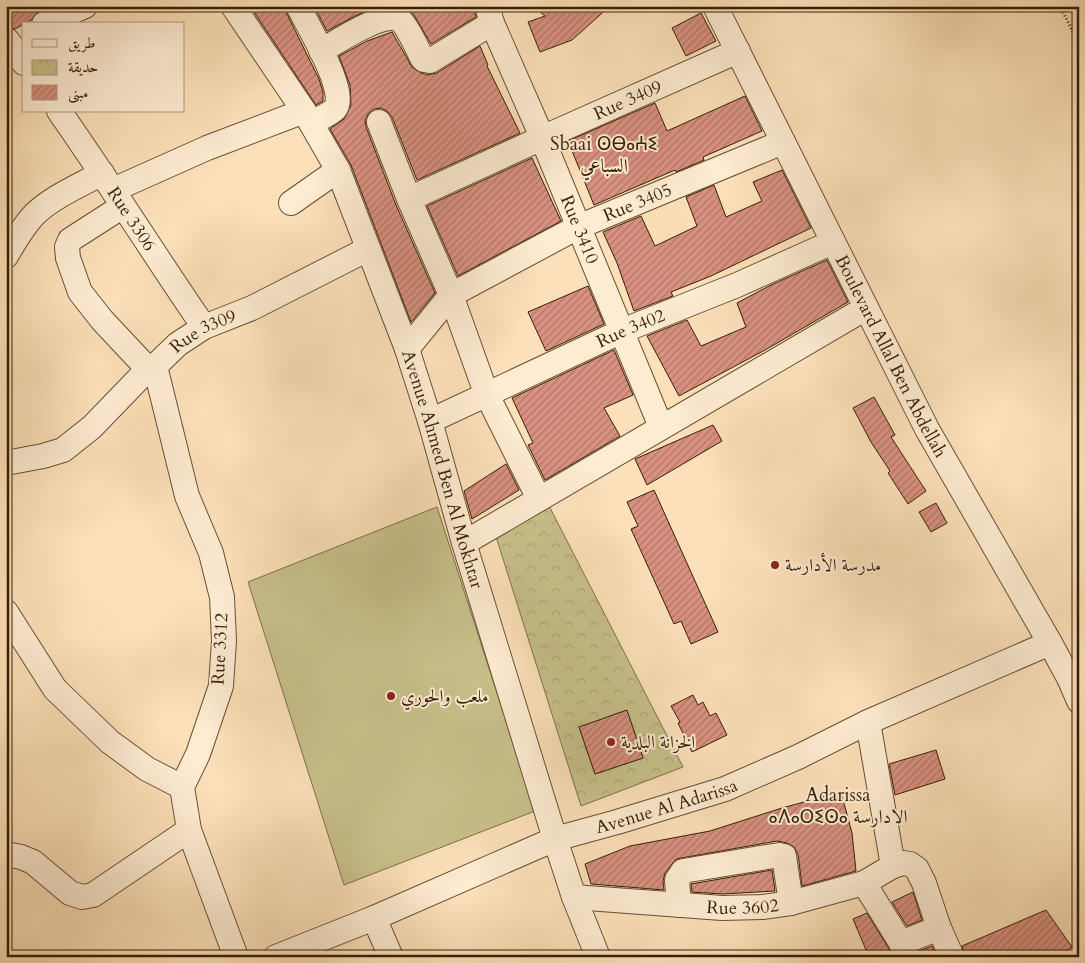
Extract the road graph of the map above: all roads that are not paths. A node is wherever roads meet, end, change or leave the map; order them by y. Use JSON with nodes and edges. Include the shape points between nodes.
{"nodes":[{"id":1,"x":85,"y":6,"type":"edge"},
{"id":2,"x":233,"y":6,"type":"edge"},
{"id":3,"x":298,"y":6,"type":"edge"},
{"id":4,"x":715,"y":6,"type":"edge"},
{"id":5,"x":490,"y":15,"type":"edge"},
{"id":6,"x":49,"y":22,"type":"edge"},
{"id":7,"x":22,"y":33,"type":"edge"},
{"id":8,"x":7,"y":40,"type":"edge"},
{"id":9,"x":321,"y":51,"type":"junction"},
{"id":10,"x":738,"y":51,"type":"junction"},
{"id":11,"x":22,"y":60,"type":"edge"},
{"id":12,"x":60,"y":112,"type":"edge"},
{"id":13,"x":308,"y":117,"type":"junction"},
{"id":14,"x":379,"y":122,"type":"dead end"},
{"id":15,"x":542,"y":138,"type":"junction"},
{"id":16,"x":783,"y":142,"type":"junction"},
{"id":17,"x":338,"y":170,"type":"junction"},
{"id":18,"x":113,"y":190,"type":"junction"},
{"id":19,"x":408,"y":199,"type":"junction"},
{"id":20,"x":291,"y":203,"type":"dead end"},
{"id":21,"x":578,"y":227,"type":"junction"},
{"id":22,"x":833,"y":242,"type":"junction"},
{"id":23,"x":368,"y":249,"type":"junction"},
{"id":24,"x":6,"y":256,"type":"edge"},
{"id":25,"x":451,"y":295,"type":"junction"},
{"id":26,"x":866,"y":308,"type":"junction"},
{"id":27,"x":204,"y":328,"type":"junction"},
{"id":28,"x":622,"y":331,"type":"junction"},
{"id":29,"x":407,"y":349,"type":"junction"},
{"id":30,"x":151,"y":367,"type":"junction"},
{"id":31,"x":486,"y":394,"type":"junction"},
{"id":32,"x":430,"y":421,"type":"junction"},
{"id":33,"x":661,"y":427,"type":"junction"},
{"id":34,"x":6,"y":463,"type":"edge"},
{"id":35,"x":539,"y":499,"type":"junction"},
{"id":36,"x":464,"y":543,"type":"junction"},
{"id":37,"x":6,"y":612,"type":"edge"},
{"id":38,"x":1050,"y":643,"type":"junction"},
{"id":39,"x":1079,"y":701,"type":"edge"},
{"id":40,"x":868,"y":722,"type":"junction"},
{"id":41,"x":182,"y":787,"type":"junction"},
{"id":42,"x":189,"y":830,"type":"junction"},
{"id":43,"x":555,"y":839,"type":"junction"},
{"id":44,"x":6,"y":854,"type":"edge"},
{"id":45,"x":898,"y":864,"type":"junction"},
{"id":46,"x":864,"y":883,"type":"junction"},
{"id":47,"x":574,"y":897,"type":"junction"},
{"id":48,"x":791,"y":903,"type":"junction"},
{"id":49,"x":679,"y":906,"type":"junction"},
{"id":50,"x":374,"y":918,"type":"junction"},
{"id":51,"x":939,"y":928,"type":"junction"},
{"id":52,"x":309,"y":950,"type":"edge"},
{"id":53,"x":904,"y":950,"type":"edge"},
{"id":54,"x":236,"y":957,"type":"edge"},
{"id":55,"x":276,"y":957,"type":"edge"},
{"id":56,"x":391,"y":957,"type":"edge"},
{"id":57,"x":598,"y":957,"type":"edge"},
{"id":58,"x":952,"y":957,"type":"edge"}],
"edges":[{"from":1,"to":6,"type":"street"},
{"from":2,"to":13,"type":"street","name":"Avenue Ahmed Ben Al Mokhtar"},
{"from":3,"to":9,"type":"street"},
{"from":4,"to":10,"type":"street","name":"Boulevard Allal Ben Abdellah"},
{"from":5,"to":9,"type":"street","via":[[430,61],[422,58],[402,22],[393,17],[373,23]]},
{"from":5,"to":15,"type":"street","name":"Rue 3410"},
{"from":7,"to":8,"type":"street"},
{"from":8,"to":11,"type":"street"},
{"from":9,"to":13,"type":"street","via":[[335,81],[338,102],[335,109]]},
{"from":10,"to":15,"type":"street","name":"Rue 3409"},
{"from":10,"to":16,"type":"street","name":"Boulevard Allal Ben Abdellah"},
{"from":12,"to":18,"type":"street","name":"Rue 3306"},
{"from":13,"to":17,"type":"street","name":"Avenue Ahmed Ben Al Mokhtar"},
{"from":13,"to":18,"type":"street","via":[[207,148]]},
{"from":14,"to":19,"type":"street"},
{"from":15,"to":19,"type":"street","name":"Rue 3409"},
{"from":15,"to":21,"type":"street","name":"Rue 3410"},
{"from":16,"to":21,"type":"street","name":"Rue 3405"},
{"from":16,"to":22,"type":"street","name":"Boulevard Allal Ben Abdellah"},
{"from":17,"to":20,"type":"street"},
{"from":17,"to":23,"type":"street","name":"Avenue Ahmed Ben Al Mokhtar"},
{"from":18,"to":24,"type":"street","via":[[47,204],[26,224]]},
{"from":18,"to":27,"type":"street","name":"Rue 3306"},
{"from":18,"to":30,"type":"street","via":[[70,240],[68,258],[80,292],[102,320]]},
{"from":19,"to":25,"type":"street"},
{"from":21,"to":25,"type":"street","name":"Rue 3405"},
{"from":21,"to":28,"type":"street","name":"Rue 3410"},
{"from":22,"to":26,"type":"street","name":"Boulevard Allal Ben Abdellah"},
{"from":22,"to":28,"type":"street","name":"Rue 3402"},
{"from":23,"to":27,"type":"street","name":"Rue 3309","via":[[252,308]]},
{"from":23,"to":29,"type":"street","name":"Avenue Ahmed Ben Al Mokhtar"},
{"from":25,"to":29,"type":"street","name":"Rue 3405"},
{"from":25,"to":31,"type":"street"},
{"from":26,"to":33,"type":"street"},
{"from":26,"to":38,"type":"street","name":"Boulevard Allal Ben Abdellah","via":[[927,429]]},
{"from":27,"to":30,"type":"street","name":"Rue 3309","via":[[178,344]]},
{"from":28,"to":31,"type":"street","name":"Rue 3402"},
{"from":28,"to":33,"type":"street","name":"Rue 3410"},
{"from":29,"to":32,"type":"street","name":"Avenue Ahmed Ben Al Mokhtar"},
{"from":30,"to":34,"type":"street","name":"Rue 3309","via":[[92,427],[63,450]]},
{"from":30,"to":41,"type":"street","name":"Rue 3312","via":[[187,496],[211,553],[222,597],[221,686],[198,754]]},
{"from":31,"to":32,"type":"street","name":"Rue 3402"},
{"from":31,"to":35,"type":"street"},
{"from":32,"to":36,"type":"street","name":"Avenue Ahmed Ben Al Mokhtar"},
{"from":33,"to":35,"type":"street"},
{"from":35,"to":36,"type":"street"},
{"from":36,"to":43,"type":"street","name":"Avenue Ahmed Ben Al Mokhtar"},
{"from":37,"to":41,"type":"street","via":[[55,689],[110,742],[148,769]]},
{"from":38,"to":39,"type":"street","name":"Boulevard Allal Ben Abdellah"},
{"from":38,"to":40,"type":"street","name":"Avenue Al Adarissa"},
{"from":40,"to":43,"type":"street","name":"Avenue Al Adarissa","via":[[725,789]]},
{"from":40,"to":45,"type":"street"},
{"from":41,"to":42,"type":"street"},
{"from":42,"to":44,"type":"street","via":[[93,895],[82,897],[70,893],[33,862]]},
{"from":42,"to":54,"type":"street"},
{"from":43,"to":47,"type":"street","name":"Avenue Ahmed Ben Al Mokhtar"},
{"from":43,"to":50,"type":"street","name":"Avenue Al Adarissa"},
{"from":45,"to":46,"type":"street","name":"Rue 3602"},
{"from":45,"to":51,"type":"street","via":[[910,864],[917,869]]},
{"from":46,"to":48,"type":"street","name":"Rue 3602"},
{"from":46,"to":53,"type":"street"},
{"from":47,"to":49,"type":"street","name":"Rue 3602"},
{"from":47,"to":57,"type":"street","name":"Avenue Ahmed Ben Al Mokhtar"},
{"from":48,"to":49,"type":"street","name":"Rue 3602","via":[[762,907]]},
{"from":48,"to":49,"type":"street","via":[[784,856],[779,855],[683,872],[677,880]]},
{"from":50,"to":52,"type":"street","name":"Avenue Al Adarissa"},
{"from":50,"to":56,"type":"street"},
{"from":51,"to":53,"type":"street"},
{"from":51,"to":58,"type":"street"},
{"from":52,"to":55,"type":"street","name":"Avenue Al Adarissa"}]}
